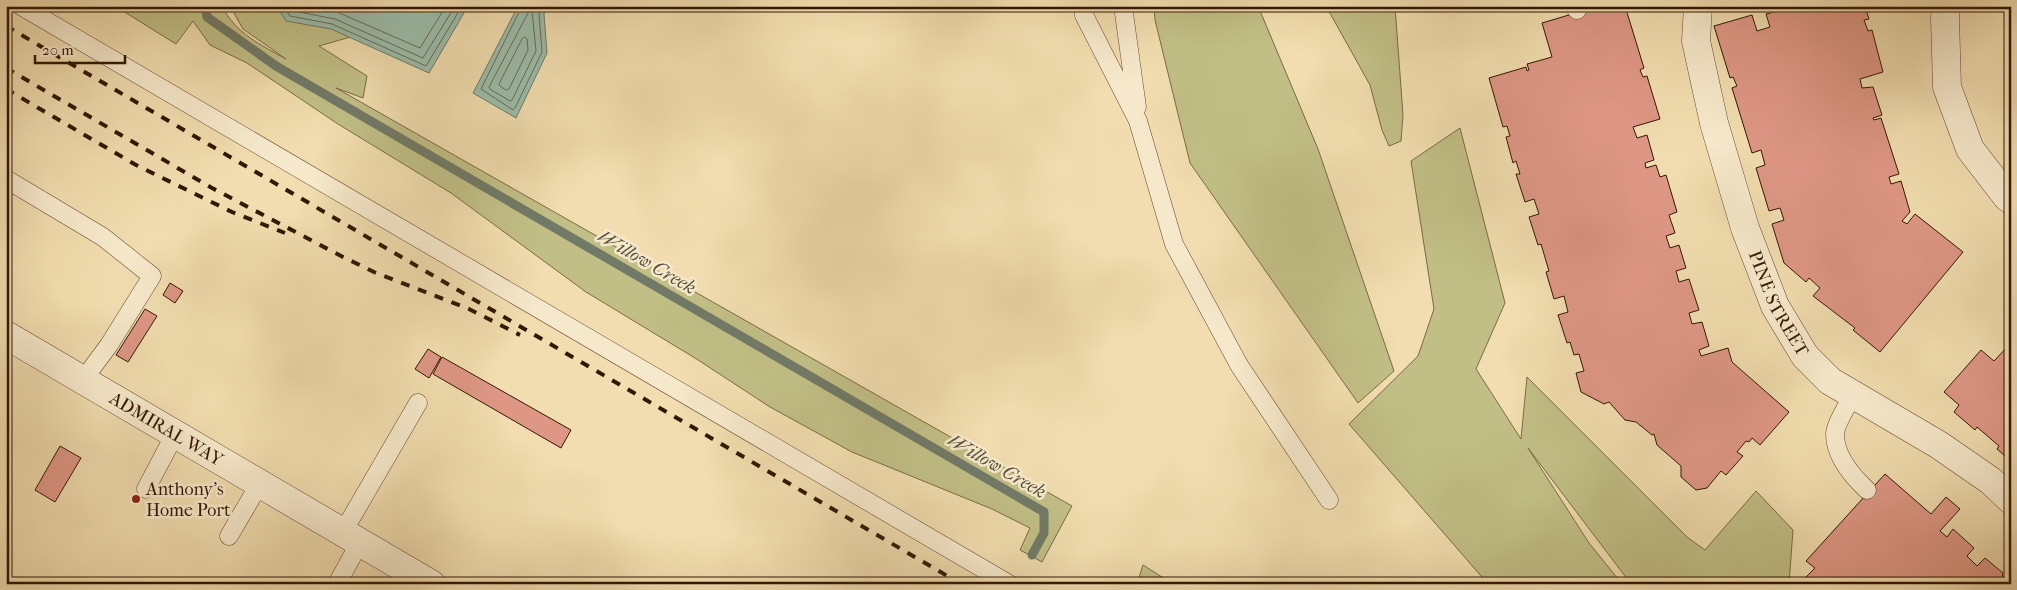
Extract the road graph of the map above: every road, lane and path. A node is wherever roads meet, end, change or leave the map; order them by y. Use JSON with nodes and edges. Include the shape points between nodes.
{"nodes":[{"id":1,"x":21,"y":6,"type":"edge"},
{"id":2,"x":1082,"y":6,"type":"edge"},
{"id":3,"x":1123,"y":6,"type":"edge"},
{"id":4,"x":1698,"y":6,"type":"edge"},
{"id":5,"x":1946,"y":6,"type":"edge"},
{"id":6,"x":1138,"y":122,"type":"junction"},
{"id":7,"x":6,"y":180,"type":"edge"},
{"id":8,"x":2011,"y":200,"type":"edge"},
{"id":9,"x":6,"y":335,"type":"edge"},
{"id":10,"x":84,"y":380,"type":"junction"},
{"id":11,"x":1853,"y":395,"type":"junction"},
{"id":12,"x":418,"y":404,"type":"dead end"},
{"id":13,"x":175,"y":434,"type":"junction"},
{"id":14,"x":260,"y":483,"type":"junction"},
{"id":15,"x":146,"y":489,"type":"dead end"},
{"id":16,"x":1867,"y":490,"type":"dead end"},
{"id":17,"x":1329,"y":500,"type":"dead end"},
{"id":18,"x":2011,"y":500,"type":"edge"},
{"id":19,"x":229,"y":536,"type":"dead end"},
{"id":20,"x":351,"y":537,"type":"junction"},
{"id":21,"x":337,"y":584,"type":"edge"},
{"id":22,"x":431,"y":584,"type":"edge"},
{"id":23,"x":1009,"y":584,"type":"edge"}],
"edges":[{"from":1,"to":23,"type":"lane"},
{"from":2,"to":6,"type":"lane"},
{"from":3,"to":6,"type":"lane"},
{"from":4,"to":11,"type":"street","name":"PINE STREET","via":[[1696,41],[1714,123],[1745,228],[1775,306],[1805,356],[1830,381]]},
{"from":5,"to":8,"type":"street","via":[[1947,87],[1970,149]]},
{"from":6,"to":17,"type":"lane","via":[[1174,244],[1238,365]]},
{"from":7,"to":10,"type":"lane","via":[[103,237],[152,276]]},
{"from":9,"to":10,"type":"street","name":"ADMIRAL WAY"},
{"from":10,"to":13,"type":"street","name":"ADMIRAL WAY"},
{"from":11,"to":16,"type":"lane","via":[[1835,433],[1841,456],[1852,476]]},
{"from":11,"to":18,"type":"street","name":"PINE STREET","via":[[1939,445]]},
{"from":12,"to":20,"type":"lane"},
{"from":13,"to":14,"type":"street","name":"ADMIRAL WAY"},
{"from":13,"to":15,"type":"lane"},
{"from":14,"to":19,"type":"lane"},
{"from":14,"to":20,"type":"street","name":"ADMIRAL WAY"},
{"from":20,"to":21,"type":"lane"},
{"from":20,"to":22,"type":"street","name":"ADMIRAL WAY"}]}
